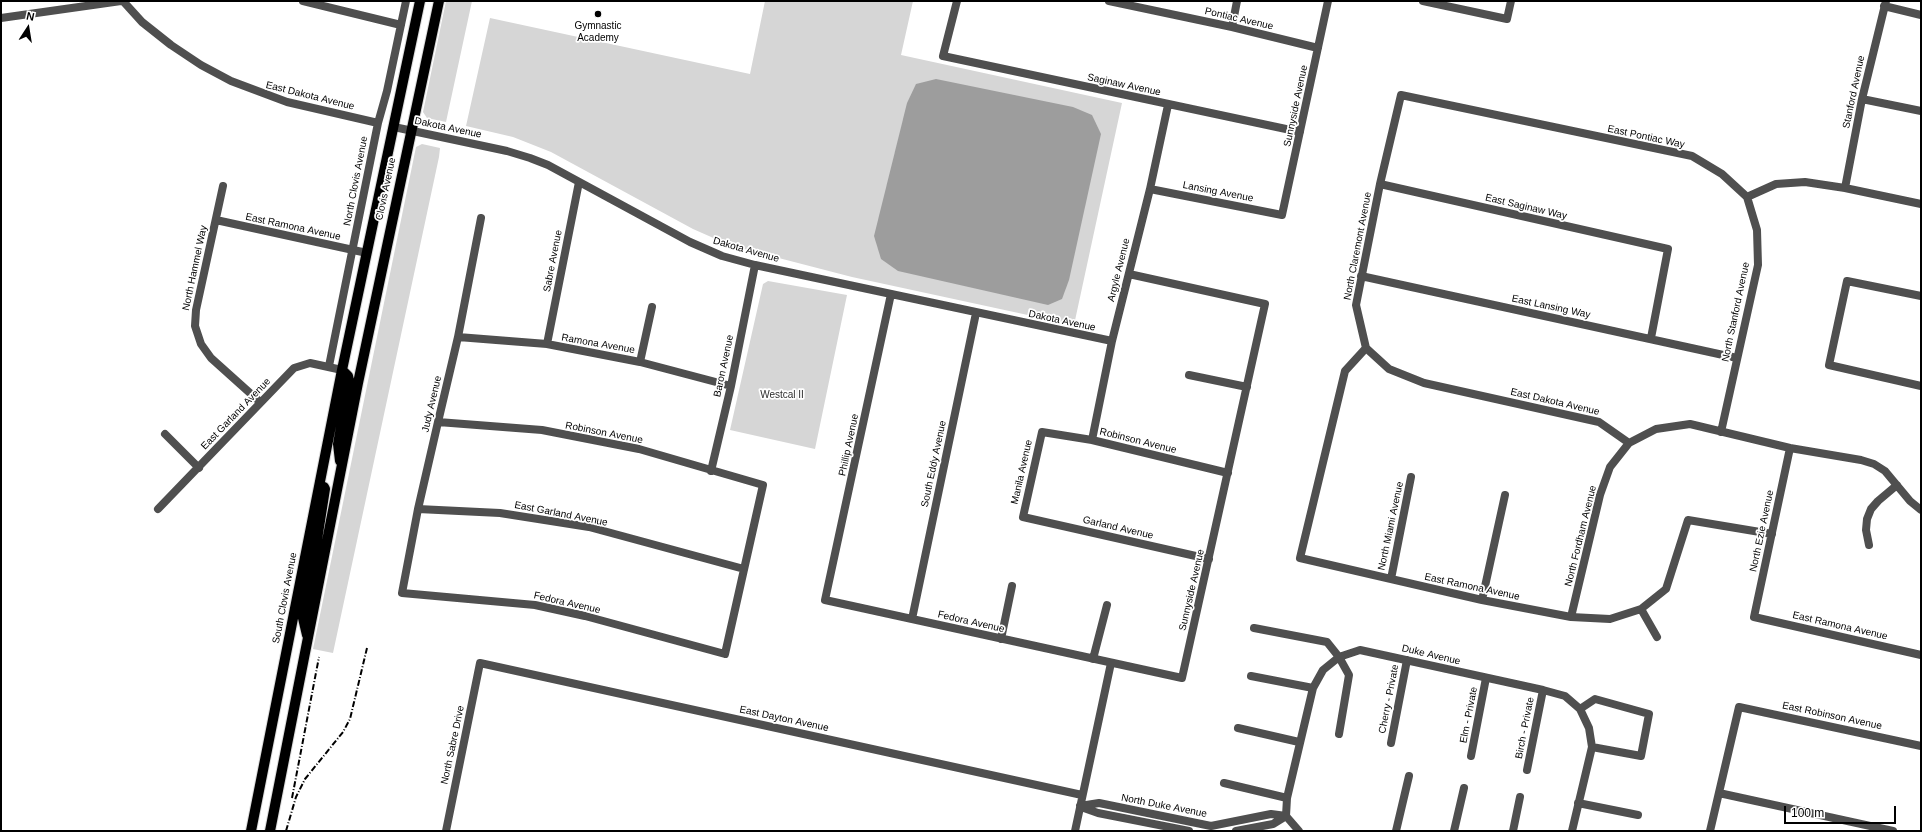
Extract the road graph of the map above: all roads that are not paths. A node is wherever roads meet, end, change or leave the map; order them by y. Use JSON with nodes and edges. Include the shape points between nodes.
{"nodes":[{"id":1,"x":122,"y":1,"type":"edge"},
{"id":2,"x":303,"y":1,"type":"edge"},
{"id":3,"x":406,"y":1,"type":"edge"},
{"id":4,"x":420,"y":1,"type":"edge"},
{"id":5,"x":439,"y":1,"type":"edge"},
{"id":6,"x":957,"y":1,"type":"edge"},
{"id":7,"x":1108,"y":1,"type":"edge"},
{"id":8,"x":1237,"y":1,"type":"edge"},
{"id":9,"x":1328,"y":1,"type":"edge"},
{"id":10,"x":1423,"y":1,"type":"edge"},
{"id":11,"x":1511,"y":1,"type":"edge"},
{"id":12,"x":1885,"y":4,"type":"edge"},
{"id":13,"x":1921,"y":14,"type":"edge"},
{"id":14,"x":1,"y":18,"type":"edge"},
{"id":15,"x":401,"y":25,"type":"junction"},
{"id":16,"x":1232,"y":27,"type":"junction"},
{"id":17,"x":1318,"y":48,"type":"junction"},
{"id":18,"x":1401,"y":95,"type":"joint"},
{"id":19,"x":1862,"y":99,"type":"junction"},
{"id":20,"x":1168,"y":105,"type":"junction"},
{"id":21,"x":1921,"y":111,"type":"edge"},
{"id":22,"x":378,"y":123,"type":"junction"},
{"id":23,"x":394,"y":127,"type":"junction"},
{"id":24,"x":411,"y":131,"type":"junction"},
{"id":25,"x":1300,"y":132,"type":"junction"},
{"id":26,"x":579,"y":182,"type":"junction"},
{"id":27,"x":1380,"y":184,"type":"junction"},
{"id":28,"x":223,"y":186,"type":"dead end"},
{"id":29,"x":1846,"y":188,"type":"junction"},
{"id":30,"x":1150,"y":189,"type":"junction"},
{"id":31,"x":1747,"y":197,"type":"junction"},
{"id":32,"x":1921,"y":204,"type":"edge"},
{"id":33,"x":1282,"y":215,"type":"joint"},
{"id":34,"x":481,"y":218,"type":"dead end"},
{"id":35,"x":216,"y":220,"type":"junction"},
{"id":36,"x":353,"y":250,"type":"junction"},
{"id":37,"x":367,"y":253,"type":"junction"},
{"id":38,"x":755,"y":265,"type":"junction"},
{"id":39,"x":1129,"y":274,"type":"junction"},
{"id":40,"x":1361,"y":276,"type":"junction"},
{"id":41,"x":891,"y":294,"type":"junction"},
{"id":42,"x":1921,"y":296,"type":"edge"},
{"id":43,"x":652,"y":307,"type":"dead end"},
{"id":44,"x":976,"y":313,"type":"junction"},
{"id":45,"x":458,"y":337,"type":"junction"},
{"id":46,"x":1651,"y":338,"type":"junction"},
{"id":47,"x":1112,"y":341,"type":"junction"},
{"id":48,"x":547,"y":344,"type":"junction"},
{"id":49,"x":1366,"y":348,"type":"junction"},
{"id":50,"x":1737,"y":358,"type":"junction"},
{"id":51,"x":640,"y":362,"type":"junction"},
{"id":52,"x":328,"y":366,"type":"junction"},
{"id":53,"x":342,"y":370,"type":"junction"},
{"id":54,"x":1189,"y":375,"type":"dead end"},
{"id":55,"x":731,"y":386,"type":"junction"},
{"id":56,"x":1921,"y":386,"type":"edge"},
{"id":57,"x":1247,"y":387,"type":"junction"},
{"id":58,"x":260,"y":402,"type":"junction"},
{"id":59,"x":438,"y":422,"type":"junction"},
{"id":60,"x":1042,"y":432,"type":"joint"},
{"id":61,"x":1721,"y":432,"type":"junction"},
{"id":62,"x":165,"y":434,"type":"dead end"},
{"id":63,"x":1092,"y":440,"type":"junction"},
{"id":64,"x":1629,"y":443,"type":"junction"},
{"id":65,"x":1790,"y":448,"type":"junction"},
{"id":66,"x":342,"y":467,"type":"junction"},
{"id":67,"x":199,"y":468,"type":"junction"},
{"id":68,"x":711,"y":471,"type":"junction"},
{"id":69,"x":1228,"y":473,"type":"junction"},
{"id":70,"x":1412,"y":477,"type":"dead end"},
{"id":71,"x":320,"y":482,"type":"junction"},
{"id":72,"x":1897,"y":485,"type":"junction"},
{"id":73,"x":1505,"y":495,"type":"dead end"},
{"id":74,"x":158,"y":509,"type":"dead end"},
{"id":75,"x":418,"y":509,"type":"junction"},
{"id":76,"x":1921,"y":510,"type":"edge"},
{"id":77,"x":1023,"y":517,"type":"joint"},
{"id":78,"x":1772,"y":534,"type":"junction"},
{"id":79,"x":308,"y":545,"type":"junction"},
{"id":80,"x":1869,"y":546,"type":"dead end"},
{"id":81,"x":325,"y":549,"type":"junction"},
{"id":82,"x":1209,"y":559,"type":"junction"},
{"id":83,"x":744,"y":569,"type":"junction"},
{"id":84,"x":1391,"y":579,"type":"junction"},
{"id":85,"x":1012,"y":586,"type":"dead end"},
{"id":86,"x":402,"y":593,"type":"joint"},
{"id":87,"x":825,"y":600,"type":"joint"},
{"id":88,"x":1482,"y":600,"type":"junction"},
{"id":89,"x":1107,"y":606,"type":"dead end"},
{"id":90,"x":1641,"y":609,"type":"junction"},
{"id":91,"x":1571,"y":617,"type":"junction"},
{"id":92,"x":1754,"y":617,"type":"joint"},
{"id":93,"x":912,"y":619,"type":"junction"},
{"id":94,"x":1254,"y":628,"type":"dead end"},
{"id":95,"x":1657,"y":636,"type":"dead end"},
{"id":96,"x":308,"y":639,"type":"junction"},
{"id":97,"x":1001,"y":639,"type":"junction"},
{"id":98,"x":1921,"y":655,"type":"edge"},
{"id":99,"x":1339,"y":657,"type":"junction"},
{"id":100,"x":1093,"y":659,"type":"junction"},
{"id":101,"x":1407,"y":660,"type":"junction"},
{"id":102,"x":480,"y":663,"type":"joint"},
{"id":103,"x":1111,"y":663,"type":"junction"},
{"id":104,"x":1251,"y":676,"type":"dead end"},
{"id":105,"x":1486,"y":678,"type":"junction"},
{"id":106,"x":1312,"y":688,"type":"junction"},
{"id":107,"x":1543,"y":690,"type":"junction"},
{"id":108,"x":1580,"y":709,"type":"junction"},
{"id":109,"x":1238,"y":728,"type":"dead end"},
{"id":110,"x":1339,"y":734,"type":"dead end"},
{"id":111,"x":1299,"y":742,"type":"junction"},
{"id":112,"x":1391,"y":743,"type":"dead end"},
{"id":113,"x":1921,"y":746,"type":"edge"},
{"id":114,"x":1592,"y":747,"type":"junction"},
{"id":115,"x":1471,"y":756,"type":"dead end"},
{"id":116,"x":1527,"y":770,"type":"dead end"},
{"id":117,"x":1409,"y":776,"type":"dead end"},
{"id":118,"x":1224,"y":783,"type":"dead end"},
{"id":119,"x":1464,"y":788,"type":"dead end"},
{"id":120,"x":1719,"y":793,"type":"junction"},
{"id":121,"x":1082,"y":795,"type":"junction"},
{"id":122,"x":1520,"y":797,"type":"dead end"},
{"id":123,"x":1287,"y":798,"type":"junction"},
{"id":124,"x":1578,"y":802,"type":"junction"},
{"id":125,"x":1080,"y":806,"type":"junction"},
{"id":126,"x":1267,"y":815,"type":"junction"},
{"id":127,"x":1638,"y":815,"type":"dead end"},
{"id":128,"x":1286,"y":816,"type":"junction"},
{"id":129,"x":1270,"y":828,"type":"edge"},
{"id":130,"x":252,"y":831,"type":"edge"},
{"id":131,"x":270,"y":831,"type":"edge"},
{"id":132,"x":446,"y":831,"type":"edge"},
{"id":133,"x":1075,"y":831,"type":"edge"},
{"id":134,"x":1189,"y":831,"type":"edge"},
{"id":135,"x":1236,"y":831,"type":"edge"},
{"id":136,"x":1299,"y":831,"type":"edge"},
{"id":137,"x":1396,"y":831,"type":"edge"},
{"id":138,"x":1454,"y":831,"type":"edge"},
{"id":139,"x":1513,"y":831,"type":"edge"},
{"id":140,"x":1572,"y":831,"type":"edge"},
{"id":141,"x":1710,"y":831,"type":"edge"},
{"id":142,"x":1893,"y":831,"type":"edge"}],
"edges":[{"from":1,"to":14,"type":"street","name":"East Dakota Avenue"},
{"from":1,"to":22,"type":"street","name":"East Dakota Avenue","via":[[142,22],[171,45],[231,81],[287,102]]},
{"from":2,"to":15,"type":"street"},
{"from":3,"to":15,"type":"street","name":"North Clovis Avenue"},
{"from":4,"to":23,"type":"main road","name":"Clovis Avenue"},
{"from":5,"to":24,"type":"main road","name":"Clovis Avenue"},
{"from":6,"to":20,"type":"street","name":"Saginaw Avenue","via":[[943,56]]},
{"from":7,"to":16,"type":"street","name":"Pontiac Avenue"},
{"from":8,"to":16,"type":"street"},
{"from":9,"to":17,"type":"street","name":"Sunnyside Avenue"},
{"from":10,"to":11,"type":"street","via":[[1507,19]]},
{"from":12,"to":13,"type":"street"},
{"from":12,"to":19,"type":"street","name":"Stanford Avenue"},
{"from":15,"to":22,"type":"street","name":"North Clovis Avenue"},
{"from":16,"to":17,"type":"street","name":"Pontiac Avenue"},
{"from":17,"to":25,"type":"street","name":"Sunnyside Avenue"},
{"from":18,"to":27,"type":"street","name":"North Claremont Avenue"},
{"from":18,"to":31,"type":"street","name":"East Pontiac Way","via":[[1692,156],[1722,174]]},
{"from":19,"to":21,"type":"street"},
{"from":19,"to":29,"type":"street","name":"Stanford Avenue"},
{"from":20,"to":25,"type":"street","name":"Saginaw Avenue"},
{"from":20,"to":30,"type":"street","name":"Argyle Avenue"},
{"from":22,"to":36,"type":"street","name":"North Clovis Avenue"},
{"from":23,"to":24,"type":"street","name":"Dakota Avenue"},
{"from":23,"to":37,"type":"main road","name":"Clovis Avenue"},
{"from":24,"to":26,"type":"street","name":"Dakota Avenue","via":[[507,151],[530,158]]},
{"from":24,"to":66,"type":"main road","name":"Clovis Avenue"},
{"from":25,"to":33,"type":"street","name":"Sunnyside Avenue"},
{"from":26,"to":38,"type":"street","name":"Dakota Avenue","via":[[690,242],[722,256]]},
{"from":26,"to":48,"type":"street","name":"Sabre Avenue"},
{"from":27,"to":40,"type":"street","name":"North Claremont Avenue"},
{"from":27,"to":46,"type":"street","name":"East Saginaw Way","via":[[1668,249]]},
{"from":28,"to":35,"type":"street","name":"North Hammel Way"},
{"from":29,"to":31,"type":"street","via":[[1805,182],[1776,184]]},
{"from":29,"to":32,"type":"street"},
{"from":30,"to":33,"type":"street","name":"Lansing Avenue"},
{"from":30,"to":39,"type":"street","name":"Argyle Avenue"},
{"from":31,"to":50,"type":"street","name":"North Stanford Avenue","via":[[1757,230],[1758,265]]},
{"from":34,"to":45,"type":"street","name":"Judy Avenue"},
{"from":35,"to":36,"type":"street","name":"East Ramona Avenue"},
{"from":35,"to":58,"type":"street","name":"North Hammel Way","via":[[196,310],[195,326],[206,352]]},
{"from":36,"to":37,"type":"street","name":"East Ramona Avenue"},
{"from":36,"to":52,"type":"street","name":"North Clovis Avenue"},
{"from":37,"to":53,"type":"main road","name":"Clovis Avenue"},
{"from":38,"to":41,"type":"street","name":"Dakota Avenue"},
{"from":38,"to":55,"type":"street","name":"Baron Avenue"},
{"from":39,"to":47,"type":"street","name":"Argyle Avenue"},
{"from":39,"to":57,"type":"street","name":"Sunnyside Avenue","via":[[1265,304]]},
{"from":40,"to":46,"type":"street","name":"East Lansing Way"},
{"from":40,"to":49,"type":"street","name":"North Claremont Avenue","via":[[1356,305]]},
{"from":41,"to":44,"type":"street","name":"Dakota Avenue"},
{"from":41,"to":87,"type":"street","name":"Phillip Avenue"},
{"from":42,"to":56,"type":"street","via":[[1847,281],[1829,364]]},
{"from":43,"to":51,"type":"street"},
{"from":44,"to":47,"type":"street","name":"Dakota Avenue"},
{"from":44,"to":93,"type":"street","name":"South Eddy Avenue"},
{"from":45,"to":48,"type":"street","name":"Ramona Avenue"},
{"from":45,"to":59,"type":"street","name":"Judy Avenue"},
{"from":46,"to":50,"type":"street","name":"East Lansing Way"},
{"from":47,"to":63,"type":"street","name":"Argyle Avenue"},
{"from":48,"to":51,"type":"street","name":"Ramona Avenue"},
{"from":49,"to":64,"type":"street","name":"East Dakota Avenue","via":[[1389,369],[1424,383],[1600,422]]},
{"from":49,"to":84,"type":"street","name":"East Ramona Avenue","via":[[1345,371],[1300,558]]},
{"from":50,"to":61,"type":"street","name":"North Stanford Avenue"},
{"from":51,"to":55,"type":"street","name":"Ramona Avenue"},
{"from":52,"to":53,"type":"street","name":"East Garland Avenue"},
{"from":52,"to":58,"type":"street","name":"East Garland Avenue","via":[[310,363],[294,368]]},
{"from":53,"to":66,"type":"main road","via":[[346,372],[349,380],[338,444]]},
{"from":53,"to":71,"type":"main road","name":"South Clovis Avenue"},
{"from":54,"to":57,"type":"street"},
{"from":55,"to":68,"type":"street","name":"Baron Avenue"},
{"from":57,"to":69,"type":"street","name":"Sunnyside Avenue"},
{"from":58,"to":67,"type":"street","name":"East Garland Avenue"},
{"from":59,"to":68,"type":"street","name":"Robinson Avenue","via":[[542,430],[639,449]]},
{"from":59,"to":75,"type":"street","name":"Judy Avenue"},
{"from":60,"to":63,"type":"street","name":"Robinson Avenue"},
{"from":60,"to":77,"type":"street","name":"Manila Avenue"},
{"from":61,"to":64,"type":"street","via":[[1690,424],[1656,429]]},
{"from":61,"to":65,"type":"street"},
{"from":62,"to":67,"type":"street"},
{"from":63,"to":69,"type":"street","name":"Robinson Avenue"},
{"from":64,"to":91,"type":"street","name":"North Fordham Avenue","via":[[1610,467],[1600,495]]},
{"from":65,"to":72,"type":"street","via":[[1874,464]]},
{"from":65,"to":78,"type":"street","name":"North Ezie Avenue"},
{"from":66,"to":81,"type":"main road"},
{"from":67,"to":74,"type":"street","name":"East Garland Avenue"},
{"from":68,"to":83,"type":"street","name":"Robinson Avenue","via":[[763,485]]},
{"from":69,"to":82,"type":"street","name":"Sunnyside Avenue"},
{"from":70,"to":84,"type":"street","name":"North Miami Avenue"},
{"from":71,"to":79,"type":"main road","name":"South Clovis Avenue"},
{"from":71,"to":81,"type":"main road","via":[[325,489],[317,540]]},
{"from":72,"to":76,"type":"street"},
{"from":72,"to":80,"type":"street","via":[[1871,509],[1866,530]]},
{"from":73,"to":88,"type":"street"},
{"from":75,"to":83,"type":"street","name":"East Garland Avenue","via":[[500,512],[589,527]]},
{"from":75,"to":86,"type":"street","name":"Judy Avenue"},
{"from":77,"to":82,"type":"street","name":"Garland Avenue"},
{"from":78,"to":90,"type":"street","name":"East Ramona Avenue","via":[[1688,520],[1666,588]]},
{"from":78,"to":92,"type":"street","name":"North Ezie Avenue"},
{"from":79,"to":96,"type":"main road","via":[[315,552],[303,618]]},
{"from":79,"to":130,"type":"main road","name":"South Clovis Avenue"},
{"from":81,"to":96,"type":"main road"},
{"from":82,"to":103,"type":"street","name":"Sunnyside Avenue","via":[[1182,678]]},
{"from":83,"to":86,"type":"street","name":"Fedora Avenue","via":[[725,654],[535,605]]},
{"from":84,"to":88,"type":"street","name":"East Ramona Avenue"},
{"from":85,"to":97,"type":"street"},
{"from":87,"to":93,"type":"street","name":"Fedora Avenue"},
{"from":88,"to":91,"type":"street","name":"East Ramona Avenue"},
{"from":89,"to":100,"type":"street"},
{"from":90,"to":91,"type":"street","name":"East Ramona Avenue","via":[[1610,619]]},
{"from":90,"to":95,"type":"street"},
{"from":92,"to":98,"type":"street","name":"East Ramona Avenue"},
{"from":93,"to":97,"type":"street","name":"Fedora Avenue"},
{"from":94,"to":99,"type":"street","via":[[1328,642]]},
{"from":96,"to":131,"type":"main road"},
{"from":97,"to":100,"type":"street","name":"Fedora Avenue"},
{"from":99,"to":101,"type":"street","name":"Duke Avenue","via":[[1360,650]]},
{"from":99,"to":106,"type":"street","name":"Duke Avenue","via":[[1324,670]]},
{"from":99,"to":110,"type":"street","via":[[1349,675]]},
{"from":100,"to":103,"type":"street","name":"Fedora Avenue"},
{"from":101,"to":105,"type":"street","name":"Duke Avenue"},
{"from":101,"to":112,"type":"street","name":"Cherry - Private"},
{"from":102,"to":121,"type":"street","name":"East Dayton Avenue"},
{"from":102,"to":132,"type":"street","name":"North Sabre Drive"},
{"from":103,"to":121,"type":"street"},
{"from":104,"to":106,"type":"street"},
{"from":105,"to":107,"type":"street","name":"Duke Avenue"},
{"from":105,"to":115,"type":"street","name":"Elm - Private"},
{"from":106,"to":111,"type":"street","name":"Duke Avenue"},
{"from":107,"to":108,"type":"street","name":"Duke Avenue","via":[[1565,696]]},
{"from":107,"to":116,"type":"street","name":"Birch - Private"},
{"from":108,"to":114,"type":"street","name":"Duke Avenue","via":[[1589,728]]},
{"from":108,"to":114,"type":"street","via":[[1595,699],[1649,714],[1641,756]]},
{"from":109,"to":111,"type":"street"},
{"from":111,"to":123,"type":"street","name":"Duke Avenue"},
{"from":113,"to":120,"type":"street","name":"East Robinson Avenue","via":[[1739,706]]},
{"from":114,"to":124,"type":"street","name":"Duke Avenue"},
{"from":117,"to":137,"type":"street"},
{"from":118,"to":123,"type":"street"},
{"from":119,"to":138,"type":"street"},
{"from":120,"to":141,"type":"street"},
{"from":120,"to":142,"type":"street"},
{"from":121,"to":125,"type":"street"},
{"from":122,"to":139,"type":"street"},
{"from":123,"to":128,"type":"street","name":"Duke Avenue"},
{"from":124,"to":127,"type":"street"},
{"from":124,"to":140,"type":"street","name":"Duke Avenue"},
{"from":125,"to":126,"type":"street","name":"North Duke Avenue","via":[[1099,803],[1211,826]]},
{"from":125,"to":133,"type":"street"},
{"from":125,"to":134,"type":"street","name":"North Duke Avenue","via":[[1098,813]]},
{"from":126,"to":128,"type":"street","name":"North Duke Avenue"},
{"from":126,"to":129,"type":"street"},
{"from":128,"to":129,"type":"street"},
{"from":128,"to":136,"type":"street"},
{"from":129,"to":135,"type":"street"}]}
